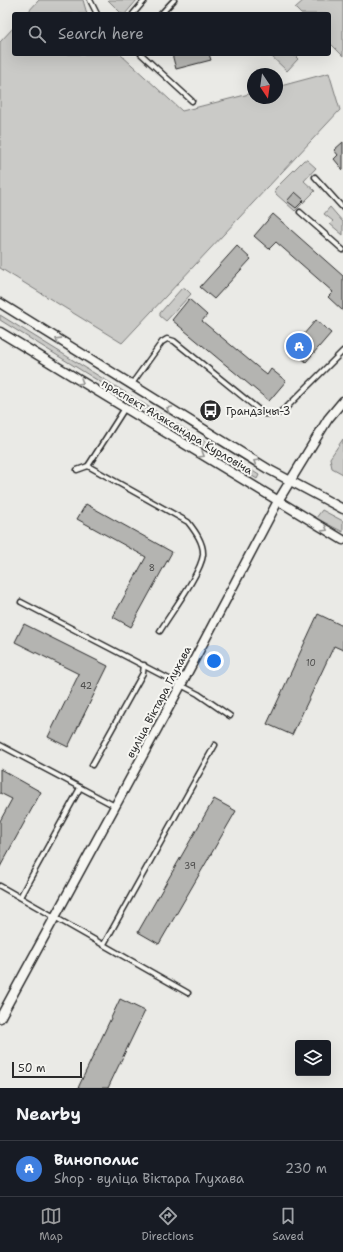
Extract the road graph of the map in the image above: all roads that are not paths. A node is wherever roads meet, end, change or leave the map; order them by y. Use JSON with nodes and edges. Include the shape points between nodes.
{"nodes":[{"id":1,"x":90,"y":0,"type":"edge"},
{"id":2,"x":145,"y":0,"type":"edge"},
{"id":3,"x":174,"y":0,"type":"edge"},
{"id":4,"x":96,"y":12,"type":"edge"},
{"id":5,"x":135,"y":12,"type":"edge"},
{"id":6,"x":164,"y":12,"type":"edge"},
{"id":7,"x":143,"y":56,"type":"edge"},
{"id":8,"x":192,"y":101,"type":"dead end"},
{"id":9,"x":315,"y":177,"type":"dead end"},
{"id":10,"x":343,"y":208,"type":"edge"},
{"id":11,"x":300,"y":212,"type":"dead end"},
{"id":12,"x":343,"y":250,"type":"edge"},
{"id":13,"x":0,"y":303,"type":"edge"},
{"id":14,"x":0,"y":332,"type":"edge"},
{"id":15,"x":343,"y":351,"type":"edge"},
{"id":16,"x":131,"y":385,"type":"junction"},
{"id":17,"x":343,"y":401,"type":"edge"},
{"id":18,"x":125,"y":408,"type":"junction"},
{"id":19,"x":88,"y":466,"type":"junction"},
{"id":20,"x":77,"y":470,"type":"dead end"},
{"id":21,"x":289,"y":482,"type":"junction"},
{"id":22,"x":278,"y":501,"type":"junction"},
{"id":23,"x":343,"y":509,"type":"edge"},
{"id":24,"x":343,"y":540,"type":"edge"},
{"id":25,"x":21,"y":602,"type":"dead end"},
{"id":26,"x":160,"y":631,"type":"dead end"},
{"id":27,"x":144,"y":666,"type":"junction"},
{"id":28,"x":181,"y":686,"type":"junction"},
{"id":29,"x":230,"y":716,"type":"dead end"},
{"id":30,"x":0,"y":745,"type":"edge"},
{"id":31,"x":215,"y":745,"type":"dead end"},
{"id":32,"x":92,"y":765,"type":"dead end"},
{"id":33,"x":80,"y":788,"type":"junction"},
{"id":34,"x":116,"y":807,"type":"junction"},
{"id":35,"x":0,"y":886,"type":"edge"},
{"id":36,"x":20,"y":897,"type":"junction"},
{"id":37,"x":55,"y":917,"type":"junction"},
{"id":38,"x":104,"y":944,"type":"junction"},
{"id":39,"x":188,"y":993,"type":"dead end"},
{"id":40,"x":0,"y":1018,"type":"edge"}],
"edges":[{"from":1,"to":4,"type":"lane"},
{"from":2,"to":5,"type":"lane"},
{"from":3,"to":6,"type":"lane"},
{"from":7,"to":8,"type":"lane"},
{"from":9,"to":10,"type":"lane"},
{"from":11,"to":12,"type":"lane"},
{"from":16,"to":13,"type":"street","name":"праспект Аляксандра Курловіча","one_way":true},
{"from":14,"to":18,"type":"street","name":"праспект Аляксандра Курловіча","one_way":true},
{"from":15,"to":16,"type":"lane","via":[[277,414],[264,414],[174,341],[166,339]]},
{"from":21,"to":16,"type":"street","name":"праспект Аляксандра Курловіча","one_way":true},
{"from":17,"to":21,"type":"street","name":"вуліца Віктара Глухава","via":[[328,419]]},
{"from":18,"to":19,"type":"lane"},
{"from":18,"to":22,"type":"street","name":"праспект Аляксандра Курловіча","one_way":true},
{"from":19,"to":20,"type":"lane"},
{"from":19,"to":26,"type":"lane","via":[[188,522],[198,535],[203,555],[196,572]]},
{"from":21,"to":22,"type":"street","name":"вуліца Віктара Глухава"},
{"from":21,"to":23,"type":"street","name":"праспект Аляксандра Курловіча"},
{"from":22,"to":24,"type":"street","name":"праспект Аляксандра Курловіча","one_way":true},
{"from":22,"to":28,"type":"street","name":"вуліца Віктара Глухава"},
{"from":25,"to":27,"type":"lane"},
{"from":27,"to":28,"type":"lane"},
{"from":27,"to":32,"type":"lane"},
{"from":28,"to":29,"type":"lane","via":[[198,694]]},
{"from":28,"to":34,"type":"street","name":"вуліца Віктара Глухава"},
{"from":30,"to":33,"type":"lane"},
{"from":31,"to":38,"type":"lane"},
{"from":33,"to":34,"type":"lane"},
{"from":33,"to":36,"type":"lane"},
{"from":34,"to":37,"type":"street","name":"вуліца Віктара Глухава"},
{"from":35,"to":36,"type":"lane"},
{"from":36,"to":37,"type":"lane"},
{"from":37,"to":38,"type":"lane"},
{"from":37,"to":40,"type":"street","name":"вуліца Віктара Глухава"},
{"from":38,"to":39,"type":"lane"}]}
